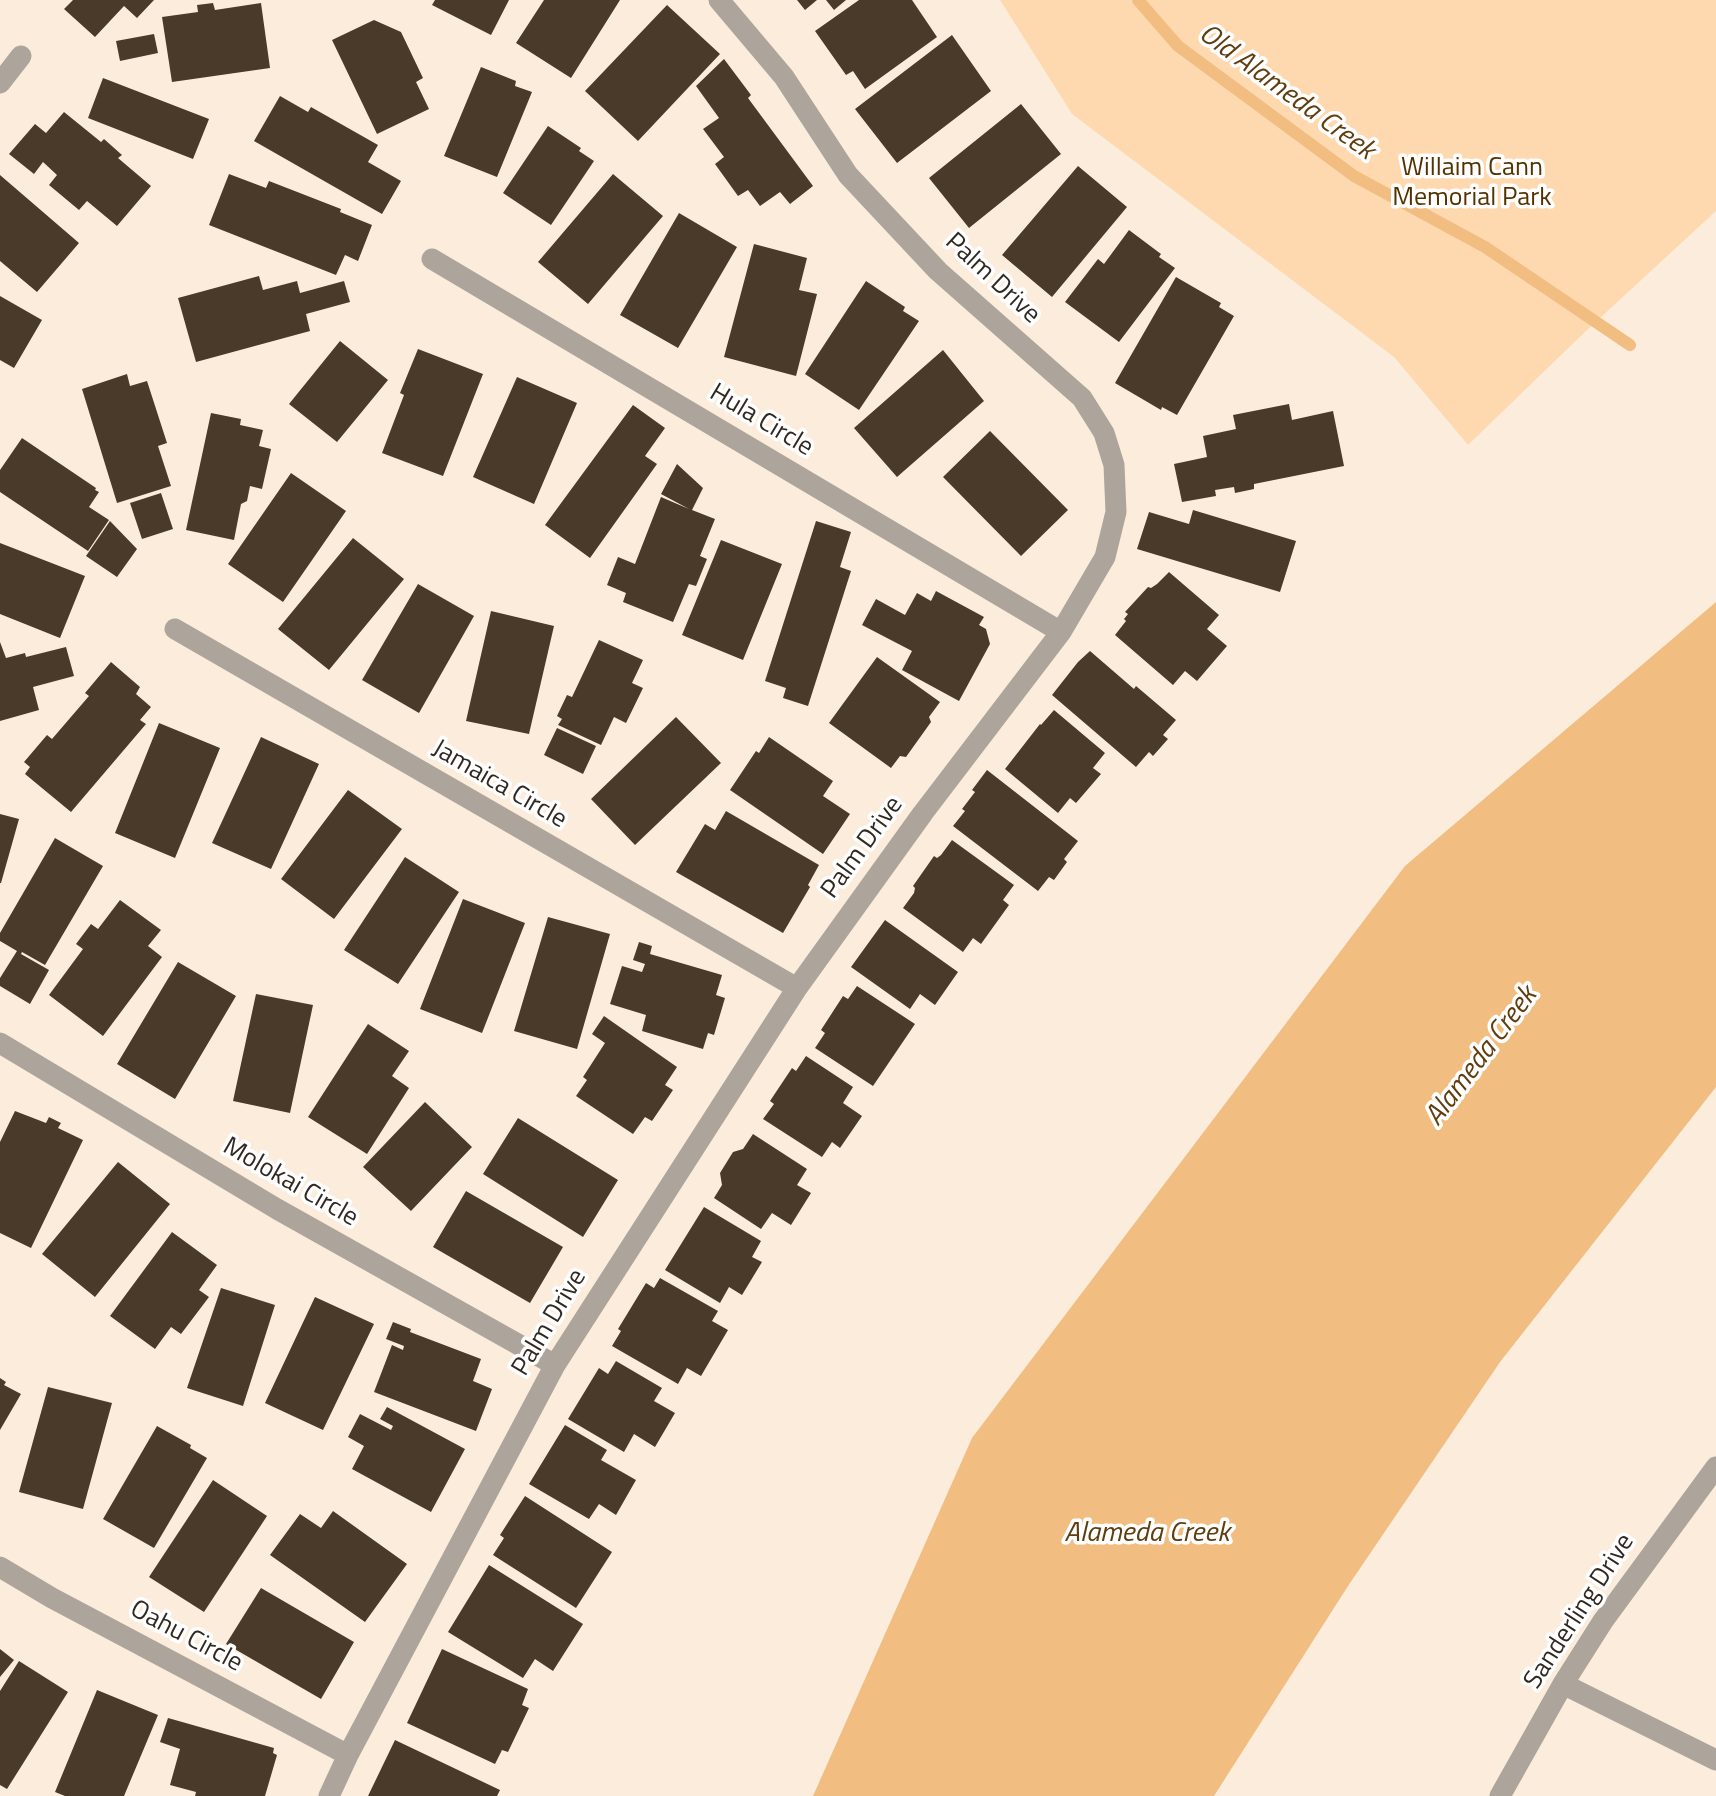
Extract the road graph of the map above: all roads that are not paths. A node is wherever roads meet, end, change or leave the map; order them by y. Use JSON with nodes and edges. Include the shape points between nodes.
{"nodes":[{"id":1,"x":719,"y":0,"type":"edge"},
{"id":2,"x":21,"y":56,"type":"dead end"},
{"id":3,"x":0,"y":83,"type":"edge"},
{"id":4,"x":432,"y":259,"type":"dead end"},
{"id":5,"x":175,"y":629,"type":"dead end"},
{"id":6,"x":1061,"y":632,"type":"junction"},
{"id":7,"x":797,"y":988,"type":"junction"},
{"id":8,"x":0,"y":1043,"type":"edge"},
{"id":9,"x":555,"y":1365,"type":"junction"},
{"id":10,"x":1716,"y":1466,"type":"edge"},
{"id":11,"x":0,"y":1567,"type":"edge"},
{"id":12,"x":1563,"y":1684,"type":"junction"},
{"id":13,"x":348,"y":1755,"type":"junction"},
{"id":14,"x":1716,"y":1760,"type":"edge"},
{"id":15,"x":329,"y":1796,"type":"edge"},
{"id":16,"x":1500,"y":1796,"type":"edge"}],
"edges":[{"from":1,"to":6,"type":"street","name":"Palm Drive","via":[[784,77],[848,175],[938,271],[1082,398],[1104,433],[1114,465],[1116,512],[1105,557]]},
{"from":2,"to":3,"type":"street"},
{"from":4,"to":6,"type":"street","name":"Hula Circle"},
{"from":5,"to":7,"type":"street","name":"Jamaica Circle"},
{"from":6,"to":7,"type":"street","name":"Palm Drive"},
{"from":7,"to":9,"type":"street","name":"Palm Drive"},
{"from":8,"to":9,"type":"street","name":"Molokai Circle","via":[[277,1209]]},
{"from":9,"to":13,"type":"street","name":"Palm Drive"},
{"from":10,"to":12,"type":"street","name":"Sanderling Drive"},
{"from":11,"to":13,"type":"street","name":"Oahu Circle"},
{"from":12,"to":14,"type":"street"},
{"from":12,"to":16,"type":"street","name":"Sanderling Drive"},
{"from":13,"to":15,"type":"street","name":"Palm Drive"}]}
